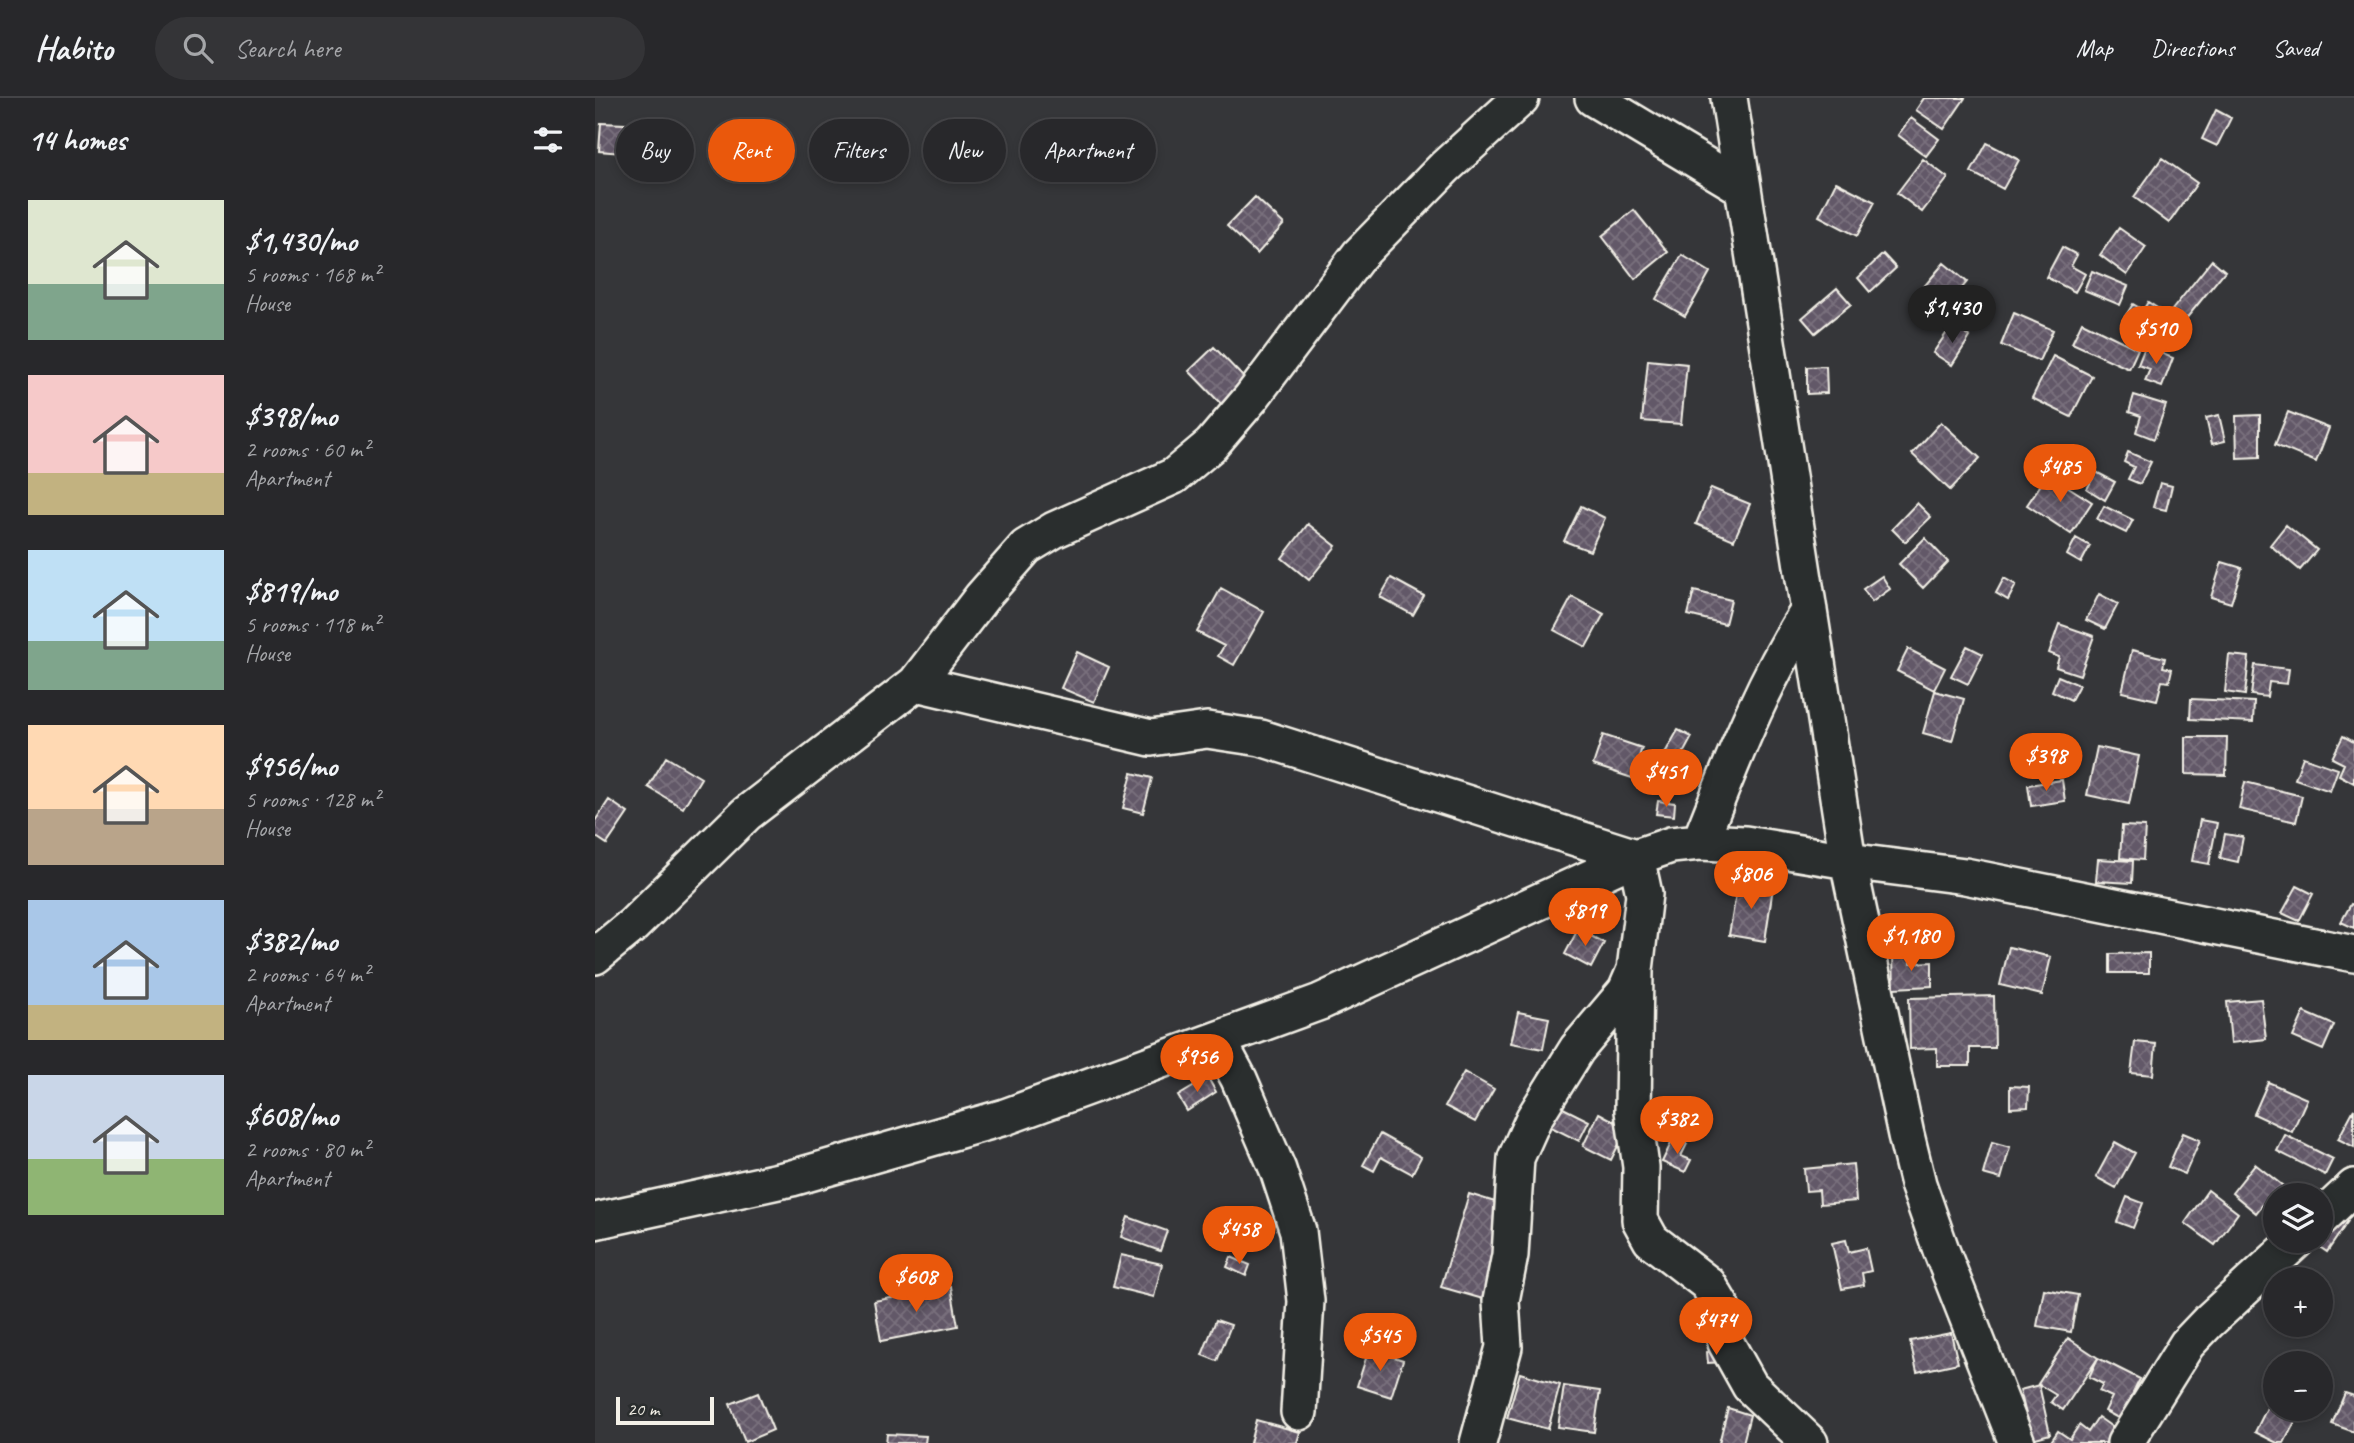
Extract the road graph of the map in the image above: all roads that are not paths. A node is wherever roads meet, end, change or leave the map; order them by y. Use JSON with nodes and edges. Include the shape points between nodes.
{"nodes":[{"id":1,"x":1521,"y":98,"type":"edge"},
{"id":2,"x":1593,"y":98,"type":"edge"},
{"id":3,"x":1729,"y":98,"type":"edge"},
{"id":4,"x":1743,"y":188,"type":"junction"},
{"id":5,"x":1809,"y":610,"type":"junction"},
{"id":6,"x":916,"y":683,"type":"junction"},
{"id":7,"x":1700,"y":842,"type":"junction"},
{"id":8,"x":1636,"y":858,"type":"junction"},
{"id":9,"x":1848,"y":861,"type":"junction"},
{"id":10,"x":2354,"y":954,"type":"edge"},
{"id":11,"x":595,"y":956,"type":"edge"},
{"id":12,"x":1635,"y":970,"type":"junction"},
{"id":13,"x":1217,"y":1040,"type":"junction"},
{"id":14,"x":2354,"y":1187,"type":"edge"},
{"id":15,"x":2333,"y":1207,"type":"edge"},
{"id":16,"x":595,"y":1222,"type":"edge"},
{"id":17,"x":2283,"y":1253,"type":"edge"},
{"id":18,"x":1299,"y":1412,"type":"dead end"},
{"id":19,"x":1478,"y":1443,"type":"edge"},
{"id":20,"x":1810,"y":1443,"type":"edge"},
{"id":21,"x":2017,"y":1443,"type":"edge"},
{"id":22,"x":2125,"y":1443,"type":"edge"}],
"edges":[{"from":1,"to":6,"type":"street","via":[[1359,255],[1211,446],[1174,476],[1053,530],[1026,547]]},
{"from":2,"to":4,"type":"street"},
{"from":3,"to":4,"type":"street"},
{"from":4,"to":5,"type":"street"},
{"from":5,"to":7,"type":"street","via":[[1747,723]]},
{"from":5,"to":9,"type":"street"},
{"from":6,"to":8,"type":"street","via":[[1151,738],[1207,730],[1261,738]]},
{"from":6,"to":11,"type":"street","via":[[746,814]]},
{"from":7,"to":8,"type":"street","via":[[1671,845]]},
{"from":7,"to":9,"type":"street","via":[[1745,844]]},
{"from":8,"to":12,"type":"street","via":[[1644,894]]},
{"from":8,"to":13,"type":"street","via":[[1320,1002]]},
{"from":9,"to":10,"type":"street","via":[[1965,876]]},
{"from":9,"to":21,"type":"street","via":[[1918,1184]]},
{"from":12,"to":19,"type":"street","via":[[1626,991],[1577,1049],[1534,1118],[1516,1158],[1510,1255],[1501,1301],[1504,1347]]},
{"from":12,"to":20,"type":"street","via":[[1633,1111],[1641,1167],[1640,1220],[1651,1240],[1708,1284],[1721,1306],[1726,1343],[1750,1386]]},
{"from":13,"to":16,"type":"street","via":[[1005,1117],[792,1178]]},
{"from":13,"to":18,"type":"street","via":[[1278,1170],[1298,1231],[1306,1301]]},
{"from":14,"to":15,"type":"street"},
{"from":17,"to":22,"type":"street","via":[[2187,1344]]}]}
